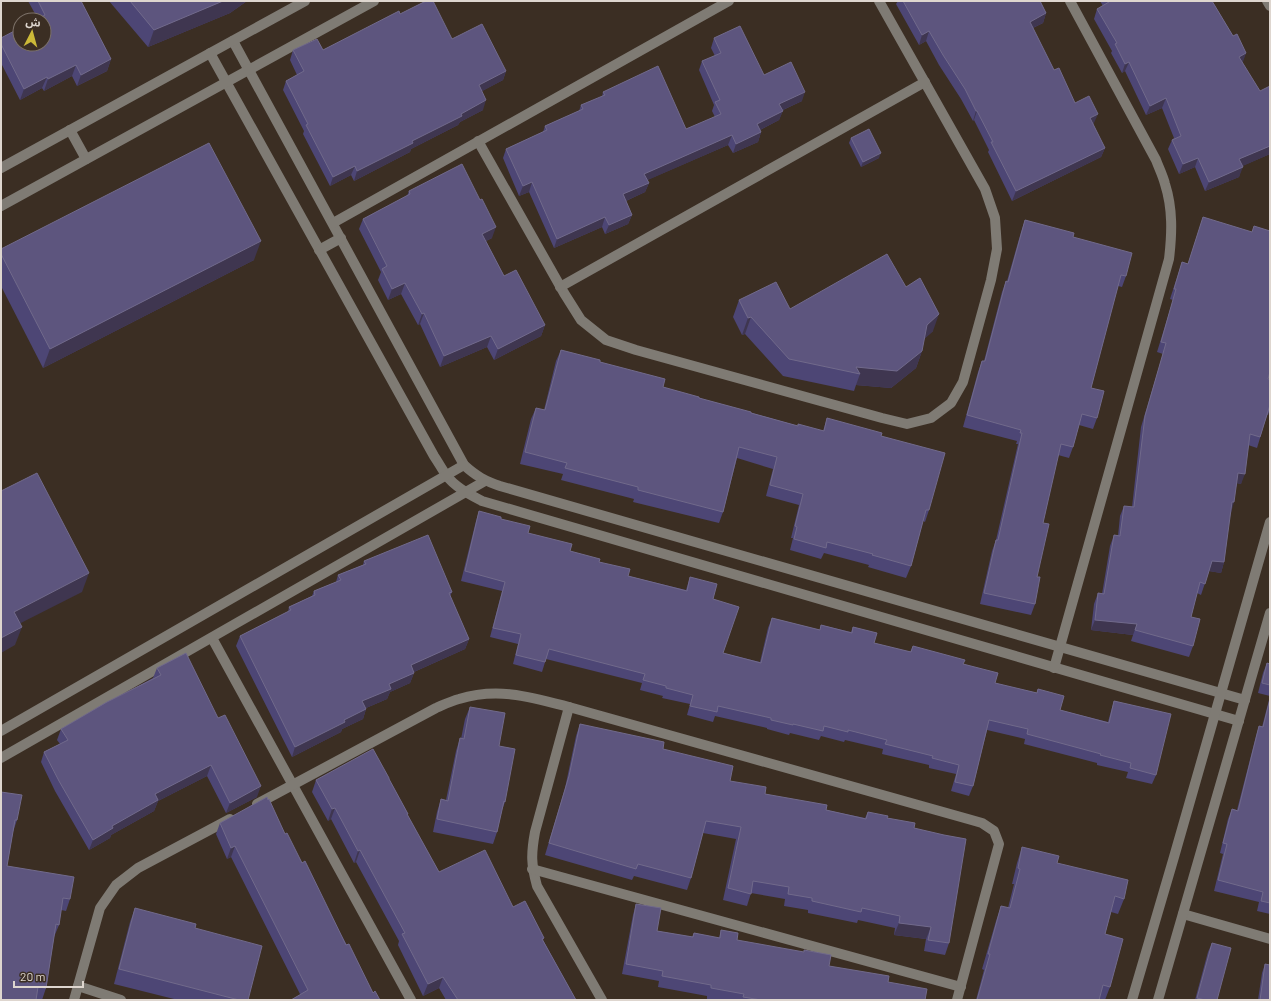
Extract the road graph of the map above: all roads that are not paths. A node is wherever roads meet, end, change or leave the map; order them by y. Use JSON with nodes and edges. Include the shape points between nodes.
{"nodes":[{"id":1,"x":305,"y":1,"type":"edge"},
{"id":2,"x":374,"y":1,"type":"edge"},
{"id":3,"x":728,"y":1,"type":"edge"},
{"id":4,"x":879,"y":1,"type":"edge"},
{"id":5,"x":1070,"y":1,"type":"edge"},
{"id":6,"x":1267,"y":1,"type":"edge"},
{"id":7,"x":1270,"y":6,"type":"edge"},
{"id":8,"x":233,"y":40,"type":"junction"},
{"id":9,"x":210,"y":53,"type":"junction"},
{"id":10,"x":249,"y":70,"type":"junction"},
{"id":11,"x":226,"y":82,"type":"junction"},
{"id":12,"x":925,"y":82,"type":"junction"},
{"id":13,"x":70,"y":130,"type":"junction"},
{"id":14,"x":478,"y":141,"type":"junction"},
{"id":15,"x":86,"y":159,"type":"junction"},
{"id":16,"x":1,"y":168,"type":"edge"},
{"id":17,"x":1,"y":206,"type":"edge"},
{"id":18,"x":333,"y":223,"type":"junction"},
{"id":19,"x":341,"y":238,"type":"junction"},
{"id":20,"x":319,"y":250,"type":"junction"},
{"id":21,"x":560,"y":287,"type":"junction"},
{"id":22,"x":464,"y":465,"type":"junction"},
{"id":23,"x":446,"y":475,"type":"junction"},
{"id":24,"x":485,"y":481,"type":"junction"},
{"id":25,"x":465,"y":492,"type":"junction"},
{"id":26,"x":1270,"y":522,"type":"edge"},
{"id":27,"x":1270,"y":614,"type":"edge"},
{"id":28,"x":212,"y":638,"type":"junction"},
{"id":29,"x":1060,"y":646,"type":"junction"},
{"id":30,"x":1054,"y":668,"type":"junction"},
{"id":31,"x":1221,"y":693,"type":"junction"},
{"id":32,"x":1245,"y":700,"type":"junction"},
{"id":33,"x":569,"y":707,"type":"junction"},
{"id":34,"x":1215,"y":714,"type":"junction"},
{"id":35,"x":1239,"y":721,"type":"junction"},
{"id":36,"x":1,"y":730,"type":"edge"},
{"id":37,"x":1,"y":758,"type":"edge"},
{"id":38,"x":293,"y":785,"type":"junction"},
{"id":39,"x":251,"y":808,"type":"edge"},
{"id":40,"x":237,"y":815,"type":"edge"},
{"id":41,"x":532,"y":869,"type":"junction"},
{"id":42,"x":1183,"y":914,"type":"junction"},
{"id":43,"x":1270,"y":939,"type":"edge"},
{"id":44,"x":78,"y":986,"type":"junction"},
{"id":45,"x":961,"y":988,"type":"junction"},
{"id":46,"x":74,"y":1000,"type":"edge"},
{"id":47,"x":121,"y":1000,"type":"edge"},
{"id":48,"x":411,"y":1000,"type":"edge"},
{"id":49,"x":602,"y":1000,"type":"edge"},
{"id":50,"x":958,"y":1000,"type":"edge"},
{"id":51,"x":1132,"y":1000,"type":"edge"},
{"id":52,"x":1158,"y":1000,"type":"edge"}],
"edges":[{"from":1,"to":8,"type":"street"},
{"from":2,"to":10,"type":"street"},
{"from":3,"to":14,"type":"street"},
{"from":4,"to":12,"type":"street"},
{"from":5,"to":29,"type":"street","via":[[1156,160],[1169,202],[1172,234],[1169,259]]},
{"from":6,"to":7,"type":"street"},
{"from":8,"to":9,"type":"street"},
{"from":8,"to":10,"type":"street"},
{"from":9,"to":11,"type":"street"},
{"from":9,"to":13,"type":"street"},
{"from":10,"to":11,"type":"street"},
{"from":10,"to":18,"type":"street"},
{"from":11,"to":15,"type":"street"},
{"from":11,"to":20,"type":"street"},
{"from":12,"to":21,"type":"street"},
{"from":12,"to":21,"type":"street","via":[[985,189],[995,218],[997,249],[963,382],[951,404],[931,418],[907,424],[606,340],[581,320]]},
{"from":13,"to":15,"type":"street"},
{"from":13,"to":16,"type":"street"},
{"from":14,"to":18,"type":"street"},
{"from":14,"to":21,"type":"street"},
{"from":15,"to":17,"type":"street"},
{"from":18,"to":19,"type":"street"},
{"from":19,"to":20,"type":"street"},
{"from":19,"to":22,"type":"street"},
{"from":20,"to":23,"type":"street"},
{"from":22,"to":23,"type":"street"},
{"from":22,"to":24,"type":"street"},
{"from":23,"to":25,"type":"street"},
{"from":23,"to":36,"type":"street"},
{"from":24,"to":25,"type":"street"},
{"from":24,"to":29,"type":"street"},
{"from":25,"to":28,"type":"street"},
{"from":25,"to":30,"type":"street","via":[[482,501]]},
{"from":26,"to":31,"type":"street"},
{"from":27,"to":32,"type":"street"},
{"from":28,"to":37,"type":"street"},
{"from":28,"to":38,"type":"street"},
{"from":29,"to":30,"type":"street"},
{"from":29,"to":31,"type":"street"},
{"from":30,"to":34,"type":"street"},
{"from":31,"to":32,"type":"street"},
{"from":31,"to":34,"type":"street"},
{"from":32,"to":35,"type":"street"},
{"from":33,"to":38,"type":"street","via":[[531,696],[507,693],[482,693],[458,699],[436,708]]},
{"from":33,"to":41,"type":"street","via":[[535,832]]},
{"from":33,"to":45,"type":"street","via":[[982,823],[994,831],[999,844]]},
{"from":34,"to":35,"type":"street"},
{"from":34,"to":51,"type":"street"},
{"from":35,"to":42,"type":"street"},
{"from":38,"to":39,"type":"street"},
{"from":38,"to":48,"type":"street"},
{"from":40,"to":44,"type":"street","via":[[138,868],[116,885],[100,908]]},
{"from":41,"to":45,"type":"street"},
{"from":41,"to":49,"type":"street","via":[[537,886]]},
{"from":42,"to":43,"type":"street"},
{"from":42,"to":52,"type":"street"},
{"from":44,"to":46,"type":"street"},
{"from":44,"to":47,"type":"street"},
{"from":45,"to":50,"type":"street"}]}
